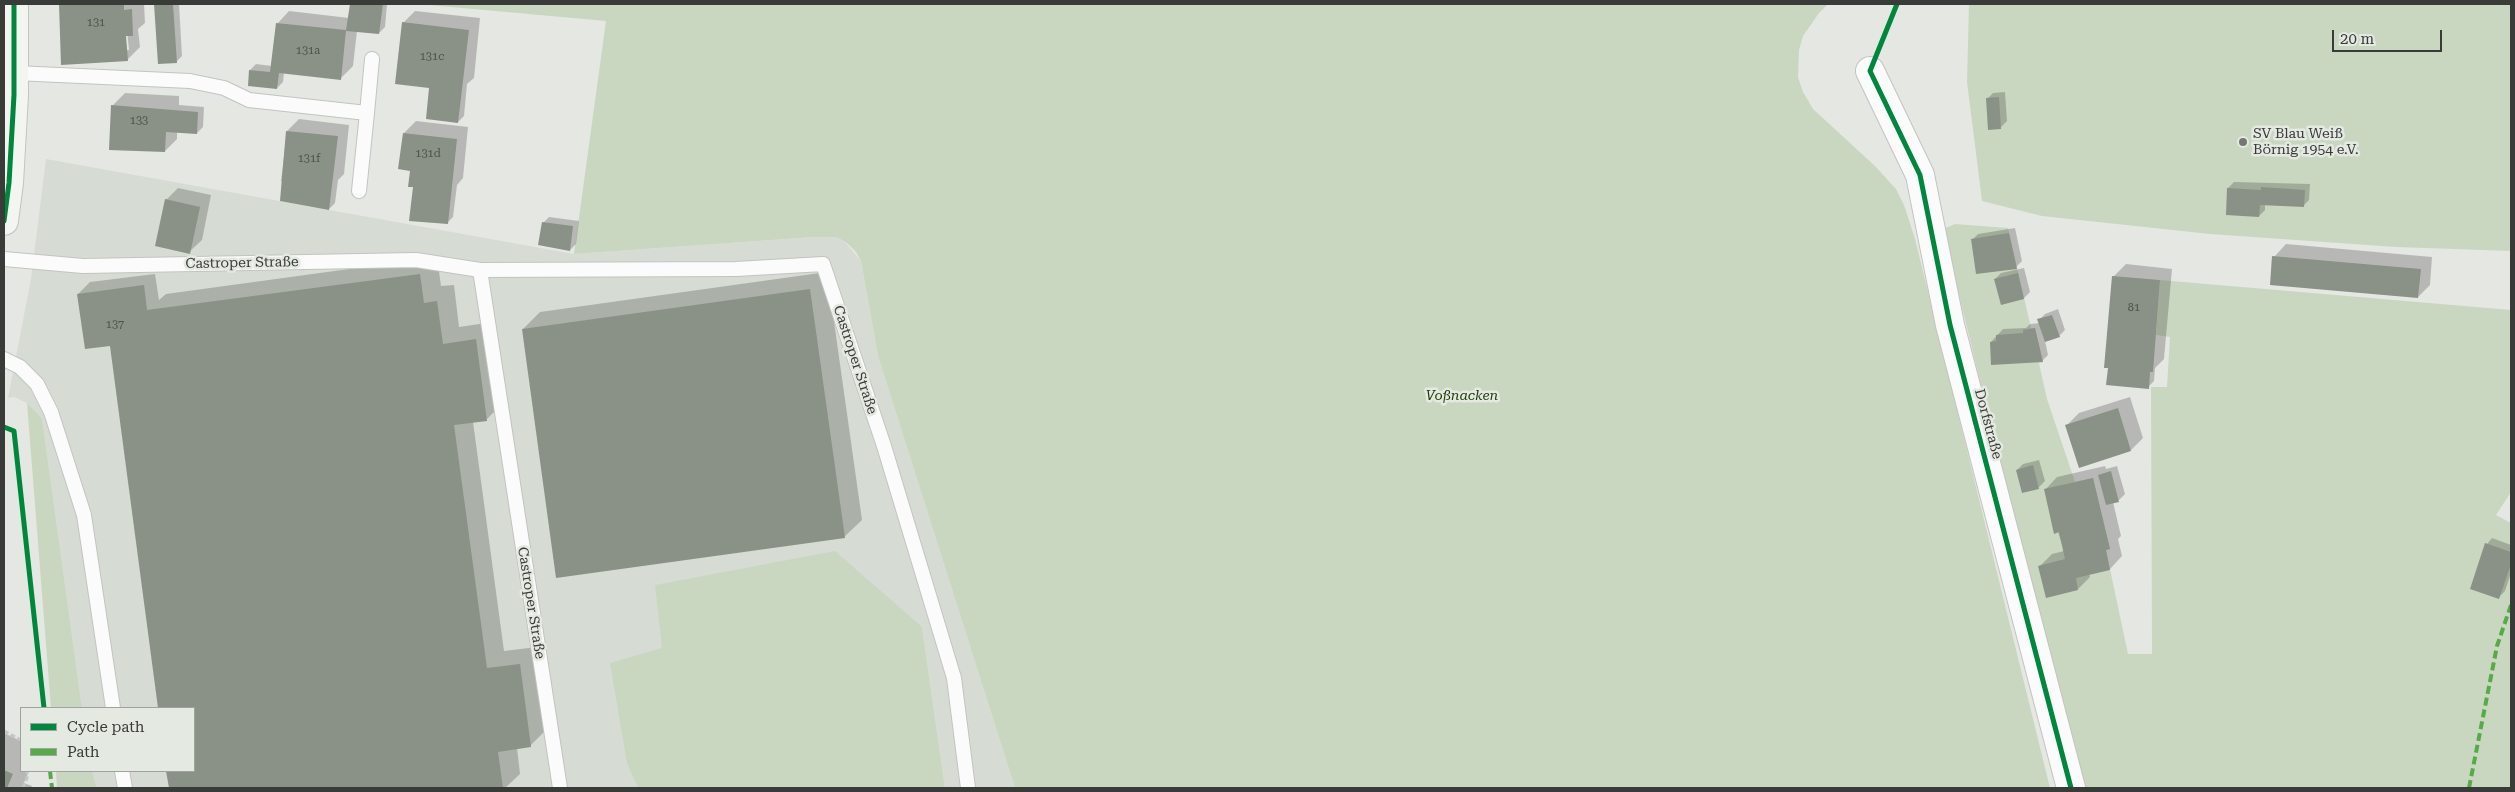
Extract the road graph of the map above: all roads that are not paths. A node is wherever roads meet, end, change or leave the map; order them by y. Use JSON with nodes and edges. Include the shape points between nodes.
{"nodes":[{"id":1,"x":14,"y":4,"type":"edge"},
{"id":2,"x":372,"y":59,"type":"dead end"},
{"id":3,"x":1870,"y":71,"type":"dead end"},
{"id":4,"x":15,"y":73,"type":"junction"},
{"id":5,"x":366,"y":114,"type":"junction"},
{"id":6,"x":6,"y":183,"type":"edge"},
{"id":7,"x":359,"y":191,"type":"dead end"},
{"id":8,"x":4,"y":221,"type":"edge"},
{"id":9,"x":4,"y":259,"type":"edge"},
{"id":10,"x":480,"y":270,"type":"junction"},
{"id":11,"x":4,"y":359,"type":"edge"},
{"id":12,"x":113,"y":707,"type":"edge"},
{"id":13,"x":122,"y":772,"type":"edge"},
{"id":14,"x":125,"y":788,"type":"edge"},
{"id":15,"x":560,"y":788,"type":"edge"},
{"id":16,"x":968,"y":788,"type":"edge"},
{"id":17,"x":2071,"y":788,"type":"edge"}],
"edges":[{"from":1,"to":4,"type":"main road"},
{"from":2,"to":5,"type":"lane"},
{"from":3,"to":17,"type":"street","name":"Dorfstraße","via":[[1920,175],[1950,324]]},
{"from":4,"to":5,"type":"lane","via":[[190,81],[224,88],[249,100]]},
{"from":4,"to":6,"type":"main road"},
{"from":5,"to":7,"type":"lane"},
{"from":6,"to":8,"type":"main road"},
{"from":9,"to":10,"type":"lane","name":"Castroper Straße","via":[[83,266],[416,260]]},
{"from":10,"to":15,"type":"lane","name":"Castroper Straße"},
{"from":10,"to":16,"type":"lane","name":"Castroper Straße","via":[[736,269],[823,264],[884,446],[954,678]]},
{"from":11,"to":12,"type":"lane","via":[[37,384],[51,412],[81,506]]},
{"from":13,"to":14,"type":"lane"}]}
